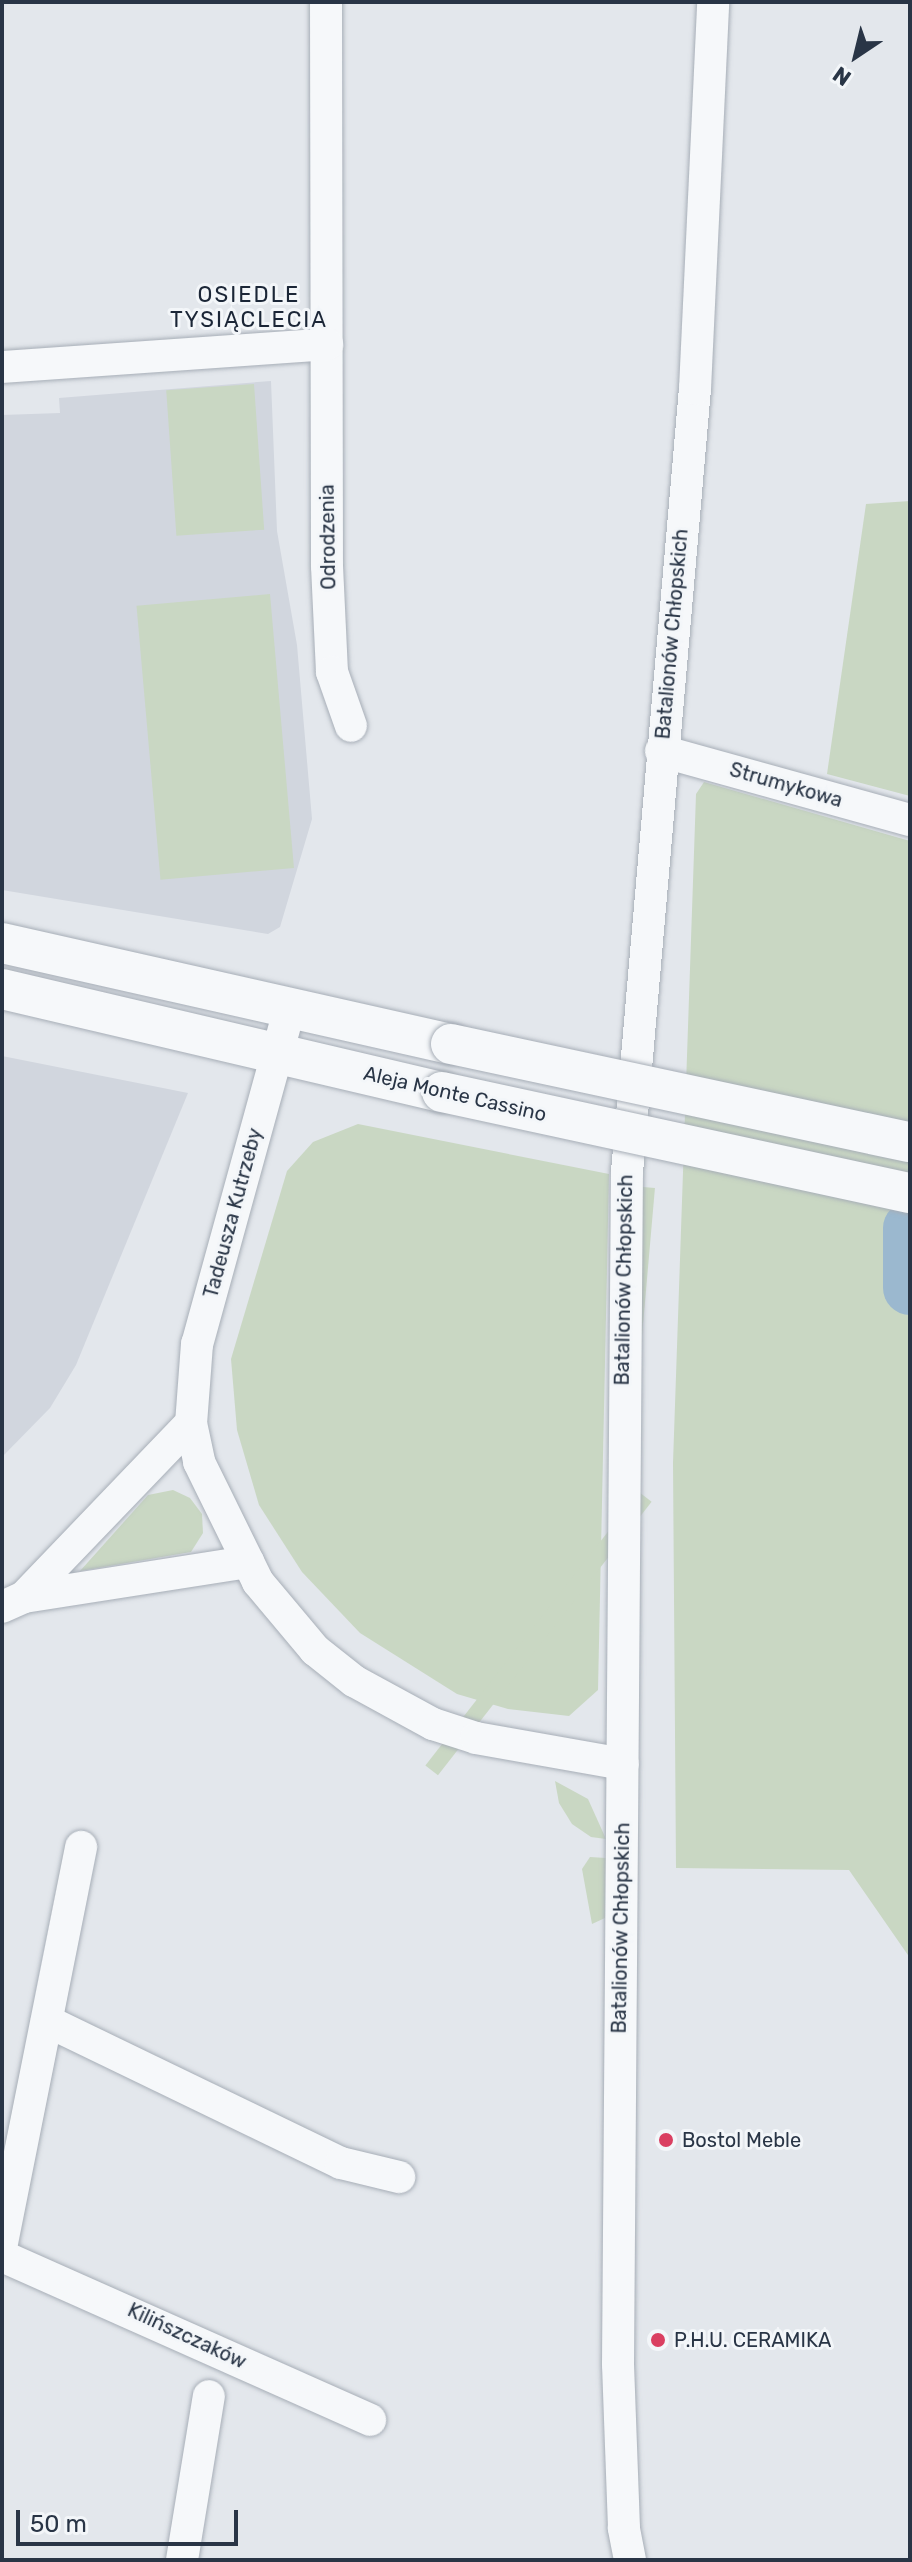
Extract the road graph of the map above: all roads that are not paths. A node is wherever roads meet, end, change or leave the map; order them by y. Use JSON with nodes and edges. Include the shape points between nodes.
{"nodes":[{"id":1,"x":326,"y":2,"type":"edge"},
{"id":2,"x":713,"y":2,"type":"edge"},
{"id":3,"x":327,"y":344,"type":"junction"},
{"id":4,"x":2,"y":367,"type":"edge"},
{"id":5,"x":351,"y":726,"type":"dead end"},
{"id":6,"x":661,"y":751,"type":"junction"},
{"id":7,"x":910,"y":820,"type":"edge"},
{"id":8,"x":2,"y":943,"type":"edge"},
{"id":9,"x":2,"y":989,"type":"edge"},
{"id":10,"x":290,"y":1007,"type":"junction"},
{"id":11,"x":276,"y":1053,"type":"junction"},
{"id":12,"x":910,"y":1142,"type":"edge"},
{"id":13,"x":910,"y":1193,"type":"edge"},
{"id":14,"x":191,"y":1423,"type":"junction"},
{"id":15,"x":248,"y":1562,"type":"junction"},
{"id":16,"x":13,"y":1602,"type":"edge"},
{"id":17,"x":623,"y":1764,"type":"junction"},
{"id":18,"x":81,"y":1847,"type":"dead end"},
{"id":19,"x":47,"y":2021,"type":"junction"},
{"id":20,"x":399,"y":2177,"type":"dead end"},
{"id":21,"x":2,"y":2243,"type":"edge"},
{"id":22,"x":2,"y":2256,"type":"edge"},
{"id":23,"x":209,"y":2396,"type":"dead end"},
{"id":24,"x":370,"y":2420,"type":"dead end"},
{"id":25,"x":182,"y":2560,"type":"edge"},
{"id":26,"x":630,"y":2560,"type":"edge"}],
"edges":[{"from":1,"to":3,"type":"street","name":"Odrodzenia"},
{"from":2,"to":6,"type":"street","name":"Batalionów Chłopskich","via":[[695,389]]},
{"from":3,"to":4,"type":"street"},
{"from":3,"to":5,"type":"street","name":"Odrodzenia","via":[[332,672]]},
{"from":6,"to":7,"type":"street","name":"Strumykowa"},
{"from":6,"to":17,"type":"street","name":"Batalionów Chłopskich","via":[[627,1172]]},
{"from":8,"to":10,"type":"street"},
{"from":9,"to":11,"type":"street","name":"Aleja Monte Cassino"},
{"from":10,"to":11,"type":"street","name":"Tadeusza Kutrzeby"},
{"from":10,"to":12,"type":"street","bridge":true},
{"from":11,"to":13,"type":"street","name":"Aleja Monte Cassino","bridge":true},
{"from":11,"to":14,"type":"street","name":"Tadeusza Kutrzeby","via":[[197,1344]]},
{"from":14,"to":15,"type":"street","name":"Tadeusza Kutrzeby","via":[[199,1462]]},
{"from":14,"to":16,"type":"street"},
{"from":15,"to":16,"type":"street"},
{"from":15,"to":17,"type":"street","name":"Tadeusza Kutrzeby","via":[[315,1650],[395,1706],[476,1738]]},
{"from":17,"to":26,"type":"street","name":"Batalionów Chłopskich","via":[[618,2364],[624,2528]]},
{"from":18,"to":19,"type":"street"},
{"from":19,"to":20,"type":"street","via":[[341,2163]]},
{"from":19,"to":21,"type":"street"},
{"from":22,"to":24,"type":"street","name":"Kilińszczaków"},
{"from":23,"to":25,"type":"street"}]}
